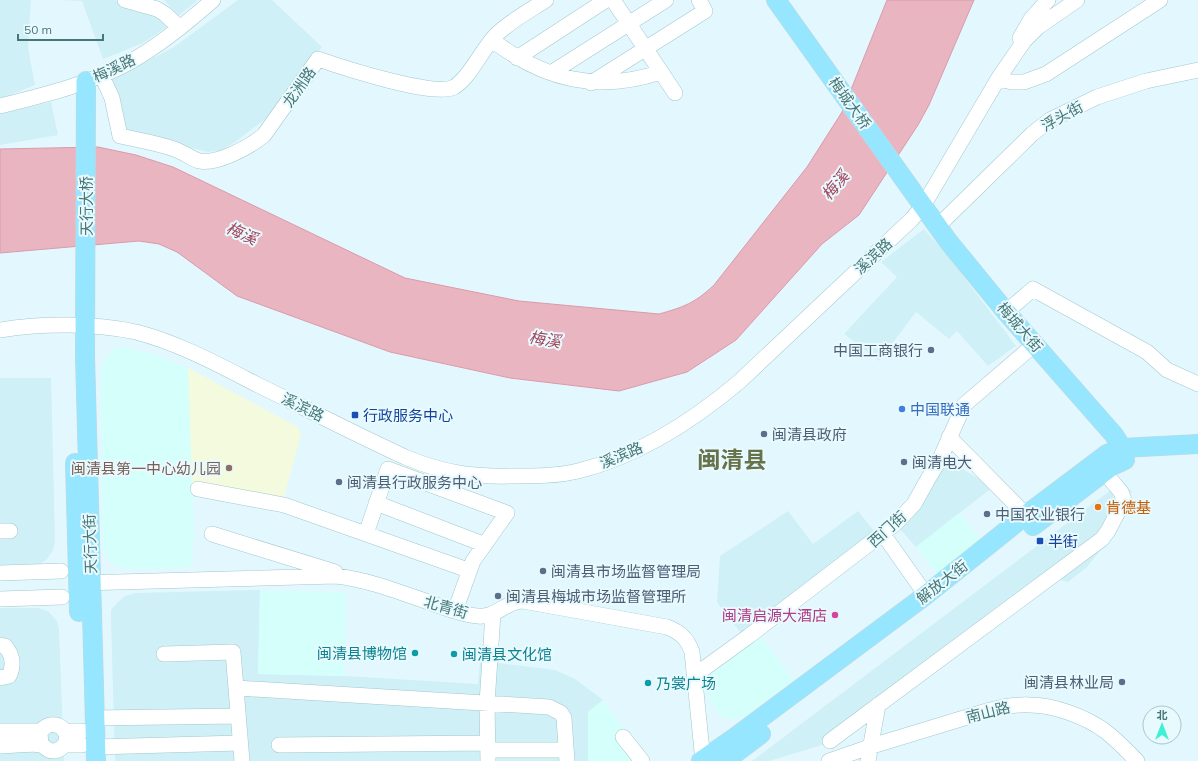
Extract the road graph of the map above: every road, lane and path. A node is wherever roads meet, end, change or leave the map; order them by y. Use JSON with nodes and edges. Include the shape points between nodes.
{"nodes":[{"id":1,"x":125,"y":0,"type":"edge"},
{"id":2,"x":213,"y":0,"type":"edge"},
{"id":3,"x":546,"y":0,"type":"edge"},
{"id":4,"x":606,"y":0,"type":"edge"},
{"id":5,"x":613,"y":0,"type":"edge"},
{"id":6,"x":666,"y":0,"type":"edge"},
{"id":7,"x":699,"y":0,"type":"edge"},
{"id":8,"x":1048,"y":0,"type":"edge"},
{"id":9,"x":1077,"y":0,"type":"edge"},
{"id":10,"x":1160,"y":0,"type":"edge"},
{"id":11,"x":781,"y":7,"type":"edge"},
{"id":12,"x":629,"y":24,"type":"junction"},
{"id":13,"x":180,"y":28,"type":"junction"},
{"id":14,"x":492,"y":40,"type":"junction"},
{"id":15,"x":646,"y":49,"type":"junction"},
{"id":16,"x":517,"y":58,"type":"junction"},
{"id":17,"x":1008,"y":64,"type":"junction"},
{"id":18,"x":1198,"y":70,"type":"edge"},
{"id":19,"x":661,"y":72,"type":"junction"},
{"id":20,"x":551,"y":73,"type":"junction"},
{"id":21,"x":88,"y":80,"type":"junction"},
{"id":22,"x":998,"y":80,"type":"junction"},
{"id":23,"x":591,"y":83,"type":"junction"},
{"id":24,"x":675,"y":93,"type":"dead end"},
{"id":25,"x":0,"y":106,"type":"edge"},
{"id":26,"x":919,"y":199,"type":"junction"},
{"id":27,"x":937,"y":227,"type":"junction"},
{"id":28,"x":1006,"y":312,"type":"junction"},
{"id":29,"x":80,"y":326,"type":"junction"},
{"id":30,"x":0,"y":330,"type":"edge"},
{"id":31,"x":1035,"y":344,"type":"junction"},
{"id":32,"x":1198,"y":384,"type":"edge"},
{"id":33,"x":949,"y":437,"type":"junction"},
{"id":34,"x":1198,"y":444,"type":"edge"},
{"id":35,"x":1122,"y":454,"type":"junction"},
{"id":36,"x":1198,"y":454,"type":"edge"},
{"id":37,"x":1111,"y":480,"type":"dead end"},
{"id":38,"x":198,"y":489,"type":"dead end"},
{"id":39,"x":376,"y":503,"type":"junction"},
{"id":40,"x":1026,"y":515,"type":"junction"},
{"id":41,"x":212,"y":534,"type":"dead end"},
{"id":42,"x":366,"y":534,"type":"junction"},
{"id":43,"x":883,"y":534,"type":"junction"},
{"id":44,"x":483,"y":544,"type":"junction"},
{"id":45,"x":468,"y":570,"type":"junction"},
{"id":46,"x":61,"y":571,"type":"dead end"},
{"id":47,"x":0,"y":573,"type":"edge"},
{"id":48,"x":362,"y":580,"type":"junction"},
{"id":49,"x":84,"y":583,"type":"junction"},
{"id":50,"x":926,"y":595,"type":"junction"},
{"id":51,"x":62,"y":597,"type":"dead end"},
{"id":52,"x":0,"y":599,"type":"edge"},
{"id":53,"x":455,"y":611,"type":"junction"},
{"id":54,"x":493,"y":614,"type":"junction"},
{"id":55,"x":0,"y":645,"type":"edge"},
{"id":56,"x":164,"y":654,"type":"dead end"},
{"id":57,"x":695,"y":675,"type":"junction"},
{"id":58,"x":0,"y":678,"type":"edge"},
{"id":59,"x":236,"y":688,"type":"junction"},
{"id":60,"x":487,"y":703,"type":"junction"},
{"id":61,"x":878,"y":705,"type":"junction"},
{"id":62,"x":238,"y":716,"type":"junction"},
{"id":63,"x":0,"y":731,"type":"edge"},
{"id":64,"x":623,"y":737,"type":"dead end"},
{"id":65,"x":41,"y":738,"type":"junction"},
{"id":66,"x":830,"y":741,"type":"dead end"},
{"id":67,"x":82,"y":742,"type":"edge"},
{"id":68,"x":240,"y":743,"type":"junction"},
{"id":69,"x":279,"y":745,"type":"dead end"},
{"id":70,"x":0,"y":746,"type":"edge"},
{"id":71,"x":872,"y":746,"type":"junction"},
{"id":72,"x":488,"y":751,"type":"edge"},
{"id":73,"x":566,"y":756,"type":"edge"},
{"id":74,"x":702,"y":760,"type":"edge"},
{"id":75,"x":242,"y":761,"type":"edge"},
{"id":76,"x":642,"y":761,"type":"edge"},
{"id":77,"x":725,"y":761,"type":"edge"},
{"id":78,"x":829,"y":761,"type":"edge"},
{"id":79,"x":868,"y":761,"type":"edge"},
{"id":80,"x":1137,"y":761,"type":"edge"}],
"edges":[{"from":1,"to":13,"type":"street","via":[[157,9]]},
{"from":2,"to":13,"type":"street","name":"梅溪路"},
{"from":3,"to":14,"type":"street","name":"龙洲路","via":[[505,27]]},
{"from":4,"to":16,"type":"street"},
{"from":5,"to":12,"type":"street"},
{"from":6,"to":12,"type":"street"},
{"from":7,"to":15,"type":"street","via":[[705,11]]},
{"from":8,"to":17,"type":"street","via":[[1031,19]]},
{"from":9,"to":17,"type":"street","name":"溪滨路","via":[[1031,34]]},
{"from":10,"to":22,"type":"street","via":[[1046,74],[1024,82]]},
{"from":11,"to":26,"type":"main road","name":"梅城大桥"},
{"from":12,"to":15,"type":"street"},
{"from":12,"to":20,"type":"street"},
{"from":13,"to":21,"type":"street","name":"梅溪路","via":[[142,55]]},
{"from":14,"to":16,"type":"street"},
{"from":14,"to":21,"type":"street","name":"龙洲路","via":[[460,82],[447,90],[421,87],[354,71],[318,59],[264,135],[230,155],[209,161],[200,161],[175,149],[120,136],[112,98]]},
{"from":15,"to":19,"type":"street"},
{"from":15,"to":23,"type":"street"},
{"from":16,"to":20,"type":"street"},
{"from":17,"to":22,"type":"street","name":"溪滨路"},
{"from":18,"to":27,"type":"street","name":"浮头街","via":[[1146,81],[1097,97],[1050,120],[1032,134]]},
{"from":19,"to":23,"type":"street","via":[[630,81]]},
{"from":19,"to":24,"type":"street"},
{"from":20,"to":23,"type":"street"},
{"from":21,"to":25,"type":"street","name":"梅溪路"},
{"from":21,"to":29,"type":"main road","name":"天行大桥","via":[[82,110]]},
{"from":22,"to":26,"type":"street","name":"溪滨路"},
{"from":26,"to":27,"type":"main road","name":"梅城大街"},
{"from":26,"to":29,"type":"street","name":"溪滨路","via":[[912,219],[702,413],[644,446],[608,462],[576,472],[497,477],[439,470],[384,447],[177,346],[134,332]]},
{"from":27,"to":28,"type":"main road","name":"梅城大街"},
{"from":28,"to":31,"type":"main road","name":"梅城大街"},
{"from":28,"to":32,"type":"street","via":[[1033,289],[1147,352],[1167,370]]},
{"from":29,"to":30,"type":"street","name":"溪滨路"},
{"from":29,"to":49,"type":"main road","name":"天行大街"},
{"from":31,"to":33,"type":"street","name":"西门街","via":[[964,405]]},
{"from":31,"to":35,"type":"main road","name":"梅城大街","via":[[1114,435]]},
{"from":33,"to":40,"type":"street"},
{"from":33,"to":43,"type":"street","name":"西门街","via":[[940,459],[914,504]]},
{"from":34,"to":35,"type":"main road","name":"解放大街"},
{"from":35,"to":36,"type":"main road","name":"解放大街","via":[[1140,458]]},
{"from":35,"to":40,"type":"main road","name":"解放大街","via":[[1107,454]]},
{"from":35,"to":77,"type":"main road","name":"解放大街","via":[[1104,472]]},
{"from":37,"to":61,"type":"street","via":[[1124,500],[1102,539]]},
{"from":38,"to":42,"type":"street","via":[[275,503]]},
{"from":39,"to":42,"type":"street"},
{"from":39,"to":44,"type":"street"},
{"from":39,"to":44,"type":"street","via":[[388,469],[507,513]]},
{"from":40,"to":50,"type":"main road","name":"解放大街"},
{"from":41,"to":48,"type":"street"},
{"from":42,"to":45,"type":"street"},
{"from":43,"to":50,"type":"street"},
{"from":43,"to":57,"type":"street","name":"西门街"},
{"from":44,"to":45,"type":"street"},
{"from":45,"to":53,"type":"street"},
{"from":46,"to":47,"type":"street"},
{"from":48,"to":49,"type":"street","name":"北青街","via":[[322,576]]},
{"from":48,"to":53,"type":"street","name":"北青街"},
{"from":49,"to":67,"type":"main road","name":"天行大街"},
{"from":50,"to":74,"type":"main road","name":"解放大街"},
{"from":51,"to":52,"type":"street"},
{"from":53,"to":54,"type":"street","name":"北青街","via":[[478,616]]},
{"from":54,"to":57,"type":"street","via":[[510,603],[523,601],[667,627],[682,634],[688,642]]},
{"from":54,"to":60,"type":"street"},
{"from":55,"to":58,"type":"street","via":[[9,650],[12,667],[9,676]]},
{"from":56,"to":59,"type":"street","via":[[233,652]]},
{"from":57,"to":74,"type":"street"},
{"from":59,"to":60,"type":"street"},
{"from":59,"to":62,"type":"street"},
{"from":60,"to":72,"type":"street"},
{"from":60,"to":73,"type":"street","via":[[549,707],[556,710],[564,718]]},
{"from":61,"to":66,"type":"street"},
{"from":61,"to":71,"type":"street"},
{"from":62,"to":67,"type":"street"},
{"from":62,"to":68,"type":"street"},
{"from":63,"to":65,"type":"street"},
{"from":64,"to":76,"type":"street"},
{"from":65,"to":67,"type":"street","via":[[49,751]]},
{"from":65,"to":67,"type":"street","via":[[45,726],[53,724]]},
{"from":65,"to":70,"type":"street"},
{"from":67,"to":68,"type":"street"},
{"from":68,"to":75,"type":"street"},
{"from":69,"to":72,"type":"street"},
{"from":71,"to":78,"type":"street","name":"南山路"},
{"from":71,"to":79,"type":"street"},
{"from":71,"to":80,"type":"street","name":"南山路","via":[[997,708],[1031,704],[1061,711],[1095,725],[1116,740]]},
{"from":72,"to":73,"type":"street"}]}
